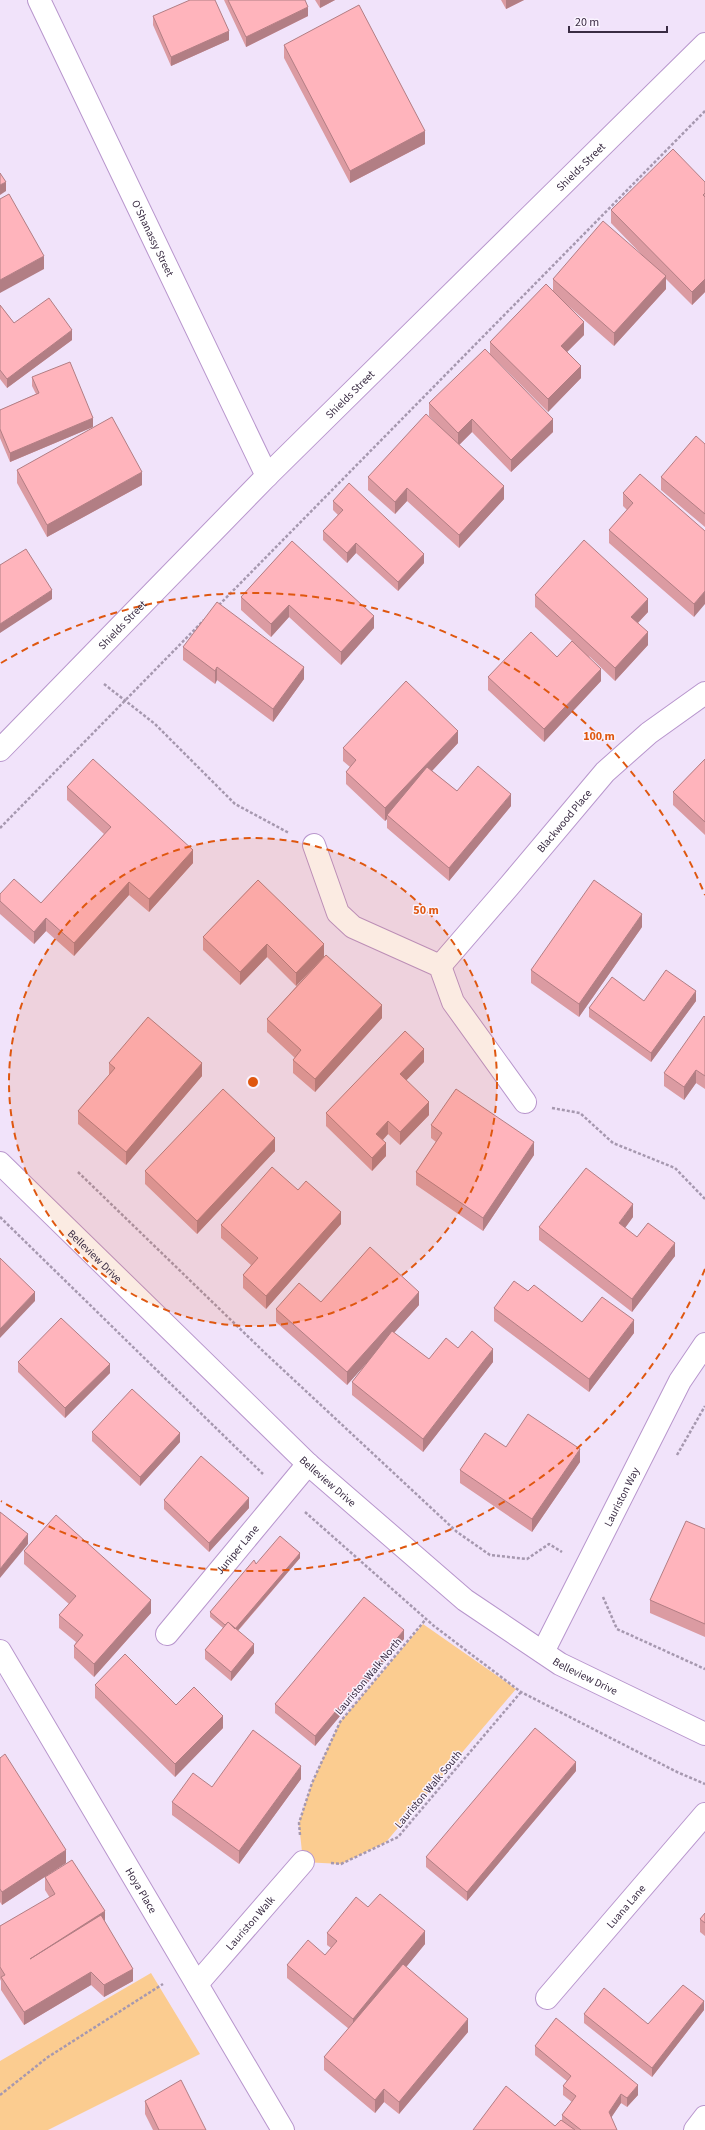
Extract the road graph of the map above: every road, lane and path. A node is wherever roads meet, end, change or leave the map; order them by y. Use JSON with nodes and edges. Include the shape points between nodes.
{"nodes":[{"id":1,"x":38,"y":0,"type":"edge"},
{"id":2,"x":705,"y":44,"type":"edge"},
{"id":3,"x":705,"y":111,"type":"edge"},
{"id":4,"x":267,"y":476,"type":"junction"},
{"id":5,"x":214,"y":610,"type":"edge"},
{"id":6,"x":209,"y":615,"type":"edge"},
{"id":7,"x":81,"y":667,"type":"junction"},
{"id":8,"x":705,"y":694,"type":"edge"},
{"id":9,"x":125,"y":700,"type":"junction"},
{"id":10,"x":0,"y":750,"type":"edge"},
{"id":11,"x":0,"y":828,"type":"edge"},
{"id":12,"x":314,"y":845,"type":"joint"},
{"id":13,"x":440,"y":966,"type":"junction"},
{"id":14,"x":525,"y":1102,"type":"joint"},
{"id":15,"x":0,"y":1163,"type":"edge"},
{"id":16,"x":78,"y":1172,"type":"dead end"},
{"id":17,"x":705,"y":1199,"type":"edge"},
{"id":18,"x":705,"y":1344,"type":"edge"},
{"id":19,"x":705,"y":1406,"type":"edge"},
{"id":20,"x":676,"y":1457,"type":"dead end"},
{"id":21,"x":308,"y":1464,"type":"junction"},
{"id":22,"x":587,"y":1567,"type":"junction"},
{"id":23,"x":602,"y":1594,"type":"dead end"},
{"id":24,"x":426,"y":1619,"type":"dead end"},
{"id":25,"x":167,"y":1634,"type":"dead end"},
{"id":26,"x":0,"y":1652,"type":"edge"},
{"id":27,"x":543,"y":1652,"type":"junction"},
{"id":28,"x":705,"y":1669,"type":"edge"},
{"id":29,"x":521,"y":1692,"type":"dead end"},
{"id":30,"x":705,"y":1734,"type":"edge"},
{"id":31,"x":705,"y":1814,"type":"edge"},
{"id":32,"x":303,"y":1862,"type":"junction"},
{"id":33,"x":164,"y":1984,"type":"dead end"},
{"id":34,"x":197,"y":1984,"type":"junction"},
{"id":35,"x":547,"y":1998,"type":"dead end"},
{"id":36,"x":0,"y":2095,"type":"edge"},
{"id":37,"x":705,"y":2117,"type":"edge"},
{"id":38,"x":283,"y":2130,"type":"edge"},
{"id":39,"x":695,"y":2130,"type":"edge"}],
"edges":[{"from":1,"to":4,"type":"street","name":"O'Shanassy Street"},
{"from":2,"to":4,"type":"street","name":"Shields Street"},
{"from":3,"to":5,"type":"path"},
{"from":4,"to":7,"type":"street","name":"Shields Street"},
{"from":6,"to":9,"type":"path"},
{"from":7,"to":9,"type":"path"},
{"from":7,"to":10,"type":"street","name":"Shields Street"},
{"from":8,"to":13,"type":"street","name":"Blackwood Place","via":[[649,733],[605,772]]},
{"from":9,"to":11,"type":"path"},
{"from":9,"to":12,"type":"path","via":[[155,724],[235,804]]},
{"from":12,"to":13,"type":"street","via":[[338,913],[353,926]]},
{"from":13,"to":14,"type":"street","via":[[453,1002]]},
{"from":14,"to":17,"type":"path","via":[[580,1113],[613,1143],[676,1168]]},
{"from":15,"to":21,"type":"street","name":"Belleview Drive"},
{"from":16,"to":22,"type":"path","via":[[264,1352],[457,1532],[490,1555],[527,1559],[549,1544]]},
{"from":18,"to":22,"type":"street","name":"Lauriston Way","via":[[680,1381]]},
{"from":19,"to":20,"type":"path"},
{"from":21,"to":25,"type":"street","name":"Juniper Lane"},
{"from":21,"to":27,"type":"street","name":"Belleview Drive","via":[[465,1600]]},
{"from":22,"to":27,"type":"street","name":"Lauriston Way"},
{"from":23,"to":28,"type":"path","via":[[617,1629]]},
{"from":24,"to":32,"type":"path","name":"Lauriston Walk North","via":[[340,1722],[312,1783],[299,1823]]},
{"from":26,"to":34,"type":"street","name":"Hoya Place"},
{"from":27,"to":30,"type":"street","name":"Belleview Drive","via":[[560,1664]]},
{"from":29,"to":32,"type":"path","name":"Lauriston Walk South","via":[[398,1837],[341,1864]]},
{"from":31,"to":35,"type":"street","name":"Luana Lane"},
{"from":32,"to":34,"type":"street","name":"Lauriston Walk"},
{"from":33,"to":36,"type":"path","via":[[48,2057]]},
{"from":34,"to":38,"type":"street","name":"Hoya Place"},
{"from":37,"to":39,"type":"street"}]}
